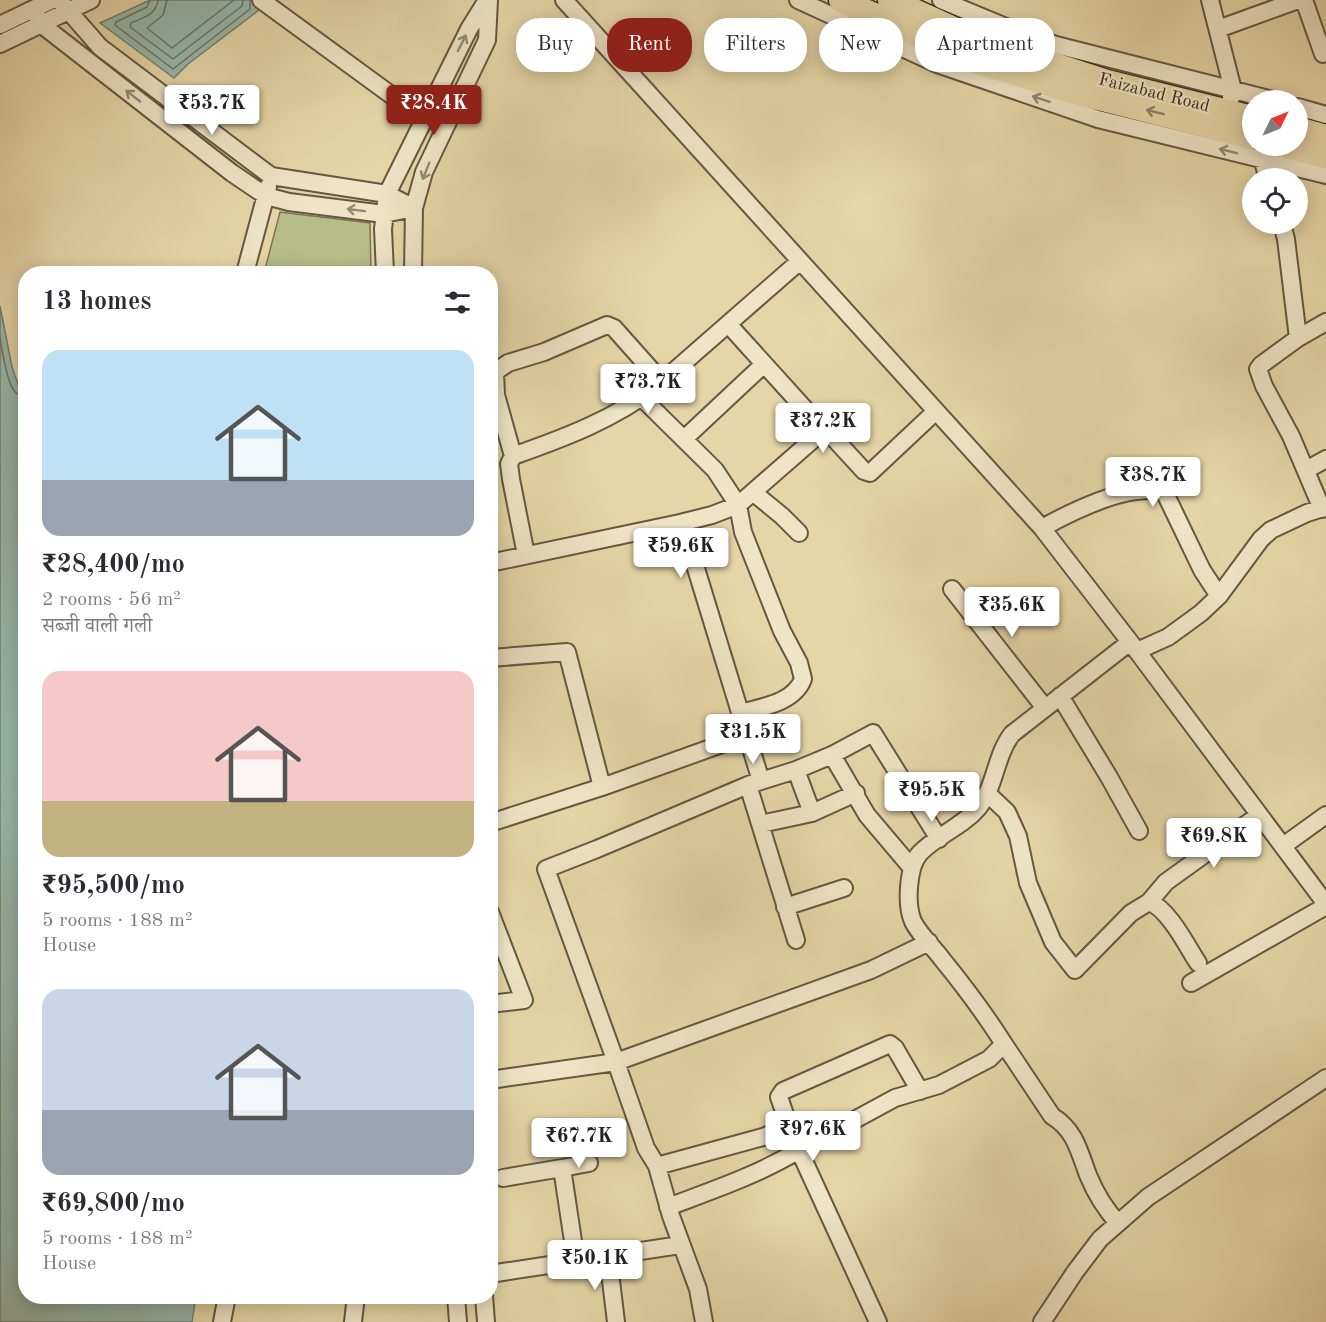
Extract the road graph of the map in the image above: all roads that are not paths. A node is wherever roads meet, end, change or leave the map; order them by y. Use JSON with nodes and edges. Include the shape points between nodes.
{"nodes":[{"id":1,"x":52,"y":0,"type":"edge"},
{"id":2,"x":91,"y":0,"type":"edge"},
{"id":3,"x":261,"y":0,"type":"edge"},
{"id":4,"x":488,"y":0,"type":"edge"},
{"id":5,"x":564,"y":0,"type":"edge"},
{"id":6,"x":798,"y":0,"type":"edge"},
{"id":7,"x":841,"y":0,"type":"edge"},
{"id":8,"x":891,"y":0,"type":"edge"},
{"id":9,"x":941,"y":0,"type":"edge"},
{"id":10,"x":1210,"y":0,"type":"edge"},
{"id":11,"x":1298,"y":0,"type":"edge"},
{"id":12,"x":1304,"y":0,"type":"edge"},
{"id":13,"x":63,"y":6,"type":"edge"},
{"id":14,"x":33,"y":10,"type":"junction"},
{"id":15,"x":0,"y":25,"type":"edge"},
{"id":16,"x":42,"y":25,"type":"junction"},
{"id":17,"x":1218,"y":29,"type":"junction"},
{"id":18,"x":0,"y":44,"type":"edge"},
{"id":19,"x":1323,"y":54,"type":"dead end"},
{"id":20,"x":1230,"y":101,"type":"junction"},
{"id":21,"x":1242,"y":101,"type":"edge"},
{"id":22,"x":1242,"y":110,"type":"edge"},
{"id":23,"x":1308,"y":110,"type":"edge"},
{"id":24,"x":1326,"y":115,"type":"edge"},
{"id":25,"x":424,"y":119,"type":"junction"},
{"id":26,"x":1308,"y":132,"type":"edge"},
{"id":27,"x":1242,"y":134,"type":"edge"},
{"id":28,"x":1326,"y":137,"type":"edge"},
{"id":29,"x":1308,"y":152,"type":"edge"},
{"id":30,"x":1326,"y":156,"type":"edge"},
{"id":31,"x":1262,"y":159,"type":"junction"},
{"id":32,"x":1265,"y":168,"type":"edge"},
{"id":33,"x":1326,"y":175,"type":"edge"},
{"id":34,"x":271,"y":176,"type":"junction"},
{"id":35,"x":387,"y":194,"type":"junction"},
{"id":36,"x":266,"y":196,"type":"junction"},
{"id":37,"x":414,"y":208,"type":"junction"},
{"id":38,"x":384,"y":214,"type":"junction"},
{"id":39,"x":1285,"y":234,"type":"edge"},
{"id":40,"x":800,"y":261,"type":"junction"},
{"id":41,"x":247,"y":266,"type":"edge"},
{"id":42,"x":385,"y":266,"type":"edge"},
{"id":43,"x":413,"y":266,"type":"edge"},
{"id":44,"x":1326,"y":322,"type":"edge"},
{"id":45,"x":728,"y":324,"type":"junction"},
{"id":46,"x":1298,"y":338,"type":"junction"},
{"id":47,"x":764,"y":364,"type":"junction"},
{"id":48,"x":498,"y":370,"type":"edge"},
{"id":49,"x":662,"y":382,"type":"junction"},
{"id":50,"x":642,"y":398,"type":"junction"},
{"id":51,"x":498,"y":402,"type":"edge"},
{"id":52,"x":936,"y":411,"type":"junction"},
{"id":53,"x":824,"y":430,"type":"junction"},
{"id":54,"x":684,"y":439,"type":"junction"},
{"id":55,"x":513,"y":456,"type":"junction"},
{"id":56,"x":1326,"y":459,"type":"edge"},
{"id":57,"x":1306,"y":470,"type":"junction"},
{"id":58,"x":754,"y":493,"type":"junction"},
{"id":59,"x":738,"y":505,"type":"junction"},
{"id":60,"x":1324,"y":508,"type":"edge"},
{"id":61,"x":680,"y":523,"type":"junction"},
{"id":62,"x":1042,"y":528,"type":"junction"},
{"id":63,"x":799,"y":533,"type":"dead end"},
{"id":64,"x":526,"y":555,"type":"junction"},
{"id":65,"x":498,"y":561,"type":"edge"},
{"id":66,"x":952,"y":589,"type":"dead end"},
{"id":67,"x":1219,"y":596,"type":"junction"},
{"id":68,"x":1133,"y":646,"type":"junction"},
{"id":69,"x":498,"y":657,"type":"edge"},
{"id":70,"x":1060,"y":696,"type":"junction"},
{"id":71,"x":1045,"y":708,"type":"junction"},
{"id":72,"x":740,"y":713,"type":"junction"},
{"id":73,"x":747,"y":735,"type":"junction"},
{"id":74,"x":832,"y":755,"type":"junction"},
{"id":75,"x":796,"y":770,"type":"junction"},
{"id":76,"x":754,"y":783,"type":"junction"},
{"id":77,"x":602,"y":787,"type":"junction"},
{"id":78,"x":856,"y":793,"type":"junction"},
{"id":79,"x":988,"y":794,"type":"junction"},
{"id":80,"x":812,"y":813,"type":"junction"},
{"id":81,"x":1259,"y":814,"type":"junction"},
{"id":82,"x":1326,"y":815,"type":"edge"},
{"id":83,"x":498,"y":820,"type":"edge"},
{"id":84,"x":761,"y":824,"type":"junction"},
{"id":85,"x":1140,"y":831,"type":"dead end"},
{"id":86,"x":939,"y":839,"type":"junction"},
{"id":87,"x":1283,"y":846,"type":"junction"},
{"id":88,"x":911,"y":867,"type":"junction"},
{"id":89,"x":844,"y":888,"type":"dead end"},
{"id":90,"x":1149,"y":902,"type":"junction"},
{"id":91,"x":1326,"y":905,"type":"edge"},
{"id":92,"x":785,"y":907,"type":"junction"},
{"id":93,"x":498,"y":933,"type":"edge"},
{"id":94,"x":796,"y":940,"type":"dead end"},
{"id":95,"x":929,"y":942,"type":"junction"},
{"id":96,"x":1198,"y":963,"type":"dead end"},
{"id":97,"x":1191,"y":983,"type":"dead end"},
{"id":98,"x":498,"y":1003,"type":"edge"},
{"id":99,"x":1004,"y":1044,"type":"junction"},
{"id":100,"x":616,"y":1062,"type":"junction"},
{"id":101,"x":1326,"y":1078,"type":"edge"},
{"id":102,"x":498,"y":1079,"type":"edge"},
{"id":103,"x":920,"y":1091,"type":"junction"},
{"id":104,"x":789,"y":1126,"type":"junction"},
{"id":105,"x":799,"y":1150,"type":"junction"},
{"id":106,"x":589,"y":1163,"type":"dead end"},
{"id":107,"x":657,"y":1166,"type":"junction"},
{"id":108,"x":562,"y":1168,"type":"junction"},
{"id":109,"x":503,"y":1178,"type":"dead end"},
{"id":110,"x":668,"y":1207,"type":"junction"},
{"id":111,"x":1118,"y":1223,"type":"junction"},
{"id":112,"x":680,"y":1245,"type":"junction"},
{"id":113,"x":608,"y":1256,"type":"junction"},
{"id":114,"x":576,"y":1261,"type":"junction"},
{"id":115,"x":498,"y":1273,"type":"edge"},
{"id":116,"x":225,"y":1304,"type":"edge"},
{"id":117,"x":356,"y":1304,"type":"edge"},
{"id":118,"x":457,"y":1304,"type":"edge"},
{"id":119,"x":485,"y":1304,"type":"edge"},
{"id":120,"x":222,"y":1322,"type":"edge"},
{"id":121,"x":353,"y":1322,"type":"edge"},
{"id":122,"x":458,"y":1322,"type":"edge"},
{"id":123,"x":486,"y":1322,"type":"edge"},
{"id":124,"x":616,"y":1322,"type":"edge"},
{"id":125,"x":704,"y":1322,"type":"edge"},
{"id":126,"x":878,"y":1322,"type":"edge"},
{"id":127,"x":1042,"y":1322,"type":"edge"}],
"edges":[{"from":1,"to":14,"type":"street"},
{"from":2,"to":13,"type":"street"},
{"from":3,"to":25,"type":"street"},
{"from":25,"to":4,"type":"street","one_way":true},
{"from":4,"to":37,"type":"street","one_way":true,"via":[[487,40],[424,172]]},
{"from":5,"to":40,"type":"street"},
{"from":31,"to":6,"type":"street","one_way":true,"via":[[1098,119],[980,79],[937,64]]},
{"from":27,"to":7,"type":"highway","one_way":true,"via":[[1072,91],[975,61]]},
{"from":8,"to":20,"type":"highway","name":"Faizabad Road","via":[[978,40],[1107,82]]},
{"from":9,"to":20,"type":"street","via":[[1013,30]]},
{"from":10,"to":17,"type":"street"},
{"from":11,"to":17,"type":"street"},
{"from":12,"to":19,"type":"street"},
{"from":13,"to":16,"type":"street"},
{"from":13,"to":34,"type":"street","via":[[100,47]]},
{"from":14,"to":15,"type":"street"},
{"from":14,"to":16,"type":"street"},
{"from":16,"to":18,"type":"street"},
{"from":36,"to":16,"type":"street","one_way":true,"via":[[232,174]]},
{"from":17,"to":20,"type":"street"},
{"from":20,"to":21,"type":"street"},
{"from":20,"to":22,"type":"highway","name":"Faizabad Road"},
{"from":23,"to":24,"type":"street"},
{"from":25,"to":35,"type":"street"},
{"from":26,"to":28,"type":"highway"},
{"from":29,"to":30,"type":"highway"},
{"from":31,"to":32,"type":"street"},
{"from":31,"to":33,"type":"street"},
{"from":34,"to":35,"type":"street"},
{"from":34,"to":36,"type":"street"},
{"from":35,"to":37,"type":"street"},
{"from":35,"to":38,"type":"street"},
{"from":38,"to":36,"type":"street","one_way":true},
{"from":36,"to":41,"type":"street"},
{"from":37,"to":38,"type":"street"},
{"from":37,"to":43,"type":"street"},
{"from":38,"to":42,"type":"street"},
{"from":39,"to":46,"type":"street"},
{"from":40,"to":45,"type":"street"},
{"from":40,"to":52,"type":"street"},
{"from":44,"to":46,"type":"street"},
{"from":45,"to":47,"type":"street"},
{"from":45,"to":49,"type":"street"},
{"from":46,"to":57,"type":"street","via":[[1258,369]]},
{"from":47,"to":53,"type":"street"},
{"from":47,"to":54,"type":"street"},
{"from":48,"to":49,"type":"street","via":[[607,325]]},
{"from":49,"to":50,"type":"street"},
{"from":50,"to":54,"type":"street"},
{"from":50,"to":55,"type":"street","via":[[609,418]]},
{"from":51,"to":55,"type":"street"},
{"from":52,"to":53,"type":"street","via":[[870,473]]},
{"from":52,"to":62,"type":"street"},
{"from":53,"to":58,"type":"street"},
{"from":54,"to":59,"type":"street","via":[[715,470]]},
{"from":55,"to":64,"type":"street","via":[[509,464]]},
{"from":56,"to":57,"type":"street"},
{"from":57,"to":60,"type":"street"},
{"from":58,"to":59,"type":"street"},
{"from":58,"to":63,"type":"street"},
{"from":59,"to":61,"type":"street"},
{"from":59,"to":72,"type":"street","via":[[743,532],[803,679],[795,692],[780,701]]},
{"from":60,"to":67,"type":"street","via":[[1271,530]]},
{"from":61,"to":64,"type":"street"},
{"from":61,"to":72,"type":"street"},
{"from":62,"to":67,"type":"street","via":[[1108,498],[1163,489],[1202,570]]},
{"from":62,"to":68,"type":"street"},
{"from":64,"to":65,"type":"street"},
{"from":66,"to":71,"type":"street"},
{"from":67,"to":68,"type":"street","via":[[1168,637]]},
{"from":68,"to":70,"type":"street"},
{"from":68,"to":81,"type":"street"},
{"from":69,"to":77,"type":"street","via":[[567,652]]},
{"from":70,"to":71,"type":"street"},
{"from":70,"to":85,"type":"street"},
{"from":71,"to":79,"type":"street","via":[[1004,745]]},
{"from":72,"to":73,"type":"street"},
{"from":73,"to":76,"type":"street"},
{"from":73,"to":77,"type":"street"},
{"from":74,"to":75,"type":"street"},
{"from":74,"to":78,"type":"street"},
{"from":74,"to":86,"type":"street","via":[[873,733]]},
{"from":75,"to":76,"type":"street"},
{"from":75,"to":80,"type":"street"},
{"from":76,"to":84,"type":"street"},
{"from":76,"to":100,"type":"street","via":[[546,869]]},
{"from":77,"to":83,"type":"street"},
{"from":78,"to":80,"type":"street"},
{"from":78,"to":88,"type":"street","via":[[867,815]]},
{"from":79,"to":86,"type":"street","via":[[967,820]]},
{"from":79,"to":90,"type":"street","via":[[1007,812],[1018,836],[1028,883],[1053,942],[1075,970],[1131,913]]},
{"from":80,"to":84,"type":"street"},
{"from":81,"to":87,"type":"street"},
{"from":81,"to":90,"type":"street","via":[[1166,882]]},
{"from":82,"to":87,"type":"street"},
{"from":84,"to":92,"type":"street"},
{"from":86,"to":88,"type":"street"},
{"from":87,"to":91,"type":"street"},
{"from":88,"to":95,"type":"street","via":[[912,919]]},
{"from":89,"to":92,"type":"street"},
{"from":90,"to":96,"type":"street","via":[[1174,925]]},
{"from":91,"to":97,"type":"street"},
{"from":92,"to":94,"type":"street"},
{"from":93,"to":98,"type":"street","via":[[524,1000]]},
{"from":95,"to":99,"type":"street"},
{"from":95,"to":100,"type":"street","via":[[871,970]]},
{"from":99,"to":103,"type":"street","via":[[989,1059]]},
{"from":99,"to":111,"type":"street","via":[[1052,1116],[1077,1141],[1094,1188]]},
{"from":100,"to":102,"type":"street"},
{"from":100,"to":107,"type":"street","via":[[646,1148]]},
{"from":101,"to":111,"type":"street","via":[[1148,1197]]},
{"from":103,"to":104,"type":"street","via":[[890,1044],[783,1091],[779,1097]]},
{"from":103,"to":105,"type":"street","via":[[895,1098]]},
{"from":104,"to":105,"type":"street","via":[[793,1127]]},
{"from":104,"to":107,"type":"street","via":[[754,1140]]},
{"from":105,"to":110,"type":"street","via":[[779,1162]]},
{"from":105,"to":126,"type":"street"},
{"from":106,"to":108,"type":"street"},
{"from":107,"to":110,"type":"street"},
{"from":108,"to":109,"type":"street"},
{"from":108,"to":114,"type":"street"},
{"from":110,"to":112,"type":"street"},
{"from":111,"to":127,"type":"street","via":[[1100,1239]]},
{"from":112,"to":113,"type":"street"},
{"from":112,"to":125,"type":"street","via":[[698,1289]]},
{"from":113,"to":114,"type":"street"},
{"from":113,"to":124,"type":"street"},
{"from":114,"to":115,"type":"street"},
{"from":116,"to":120,"type":"street"},
{"from":117,"to":121,"type":"street"},
{"from":118,"to":122,"type":"street"},
{"from":119,"to":123,"type":"street"}]}
